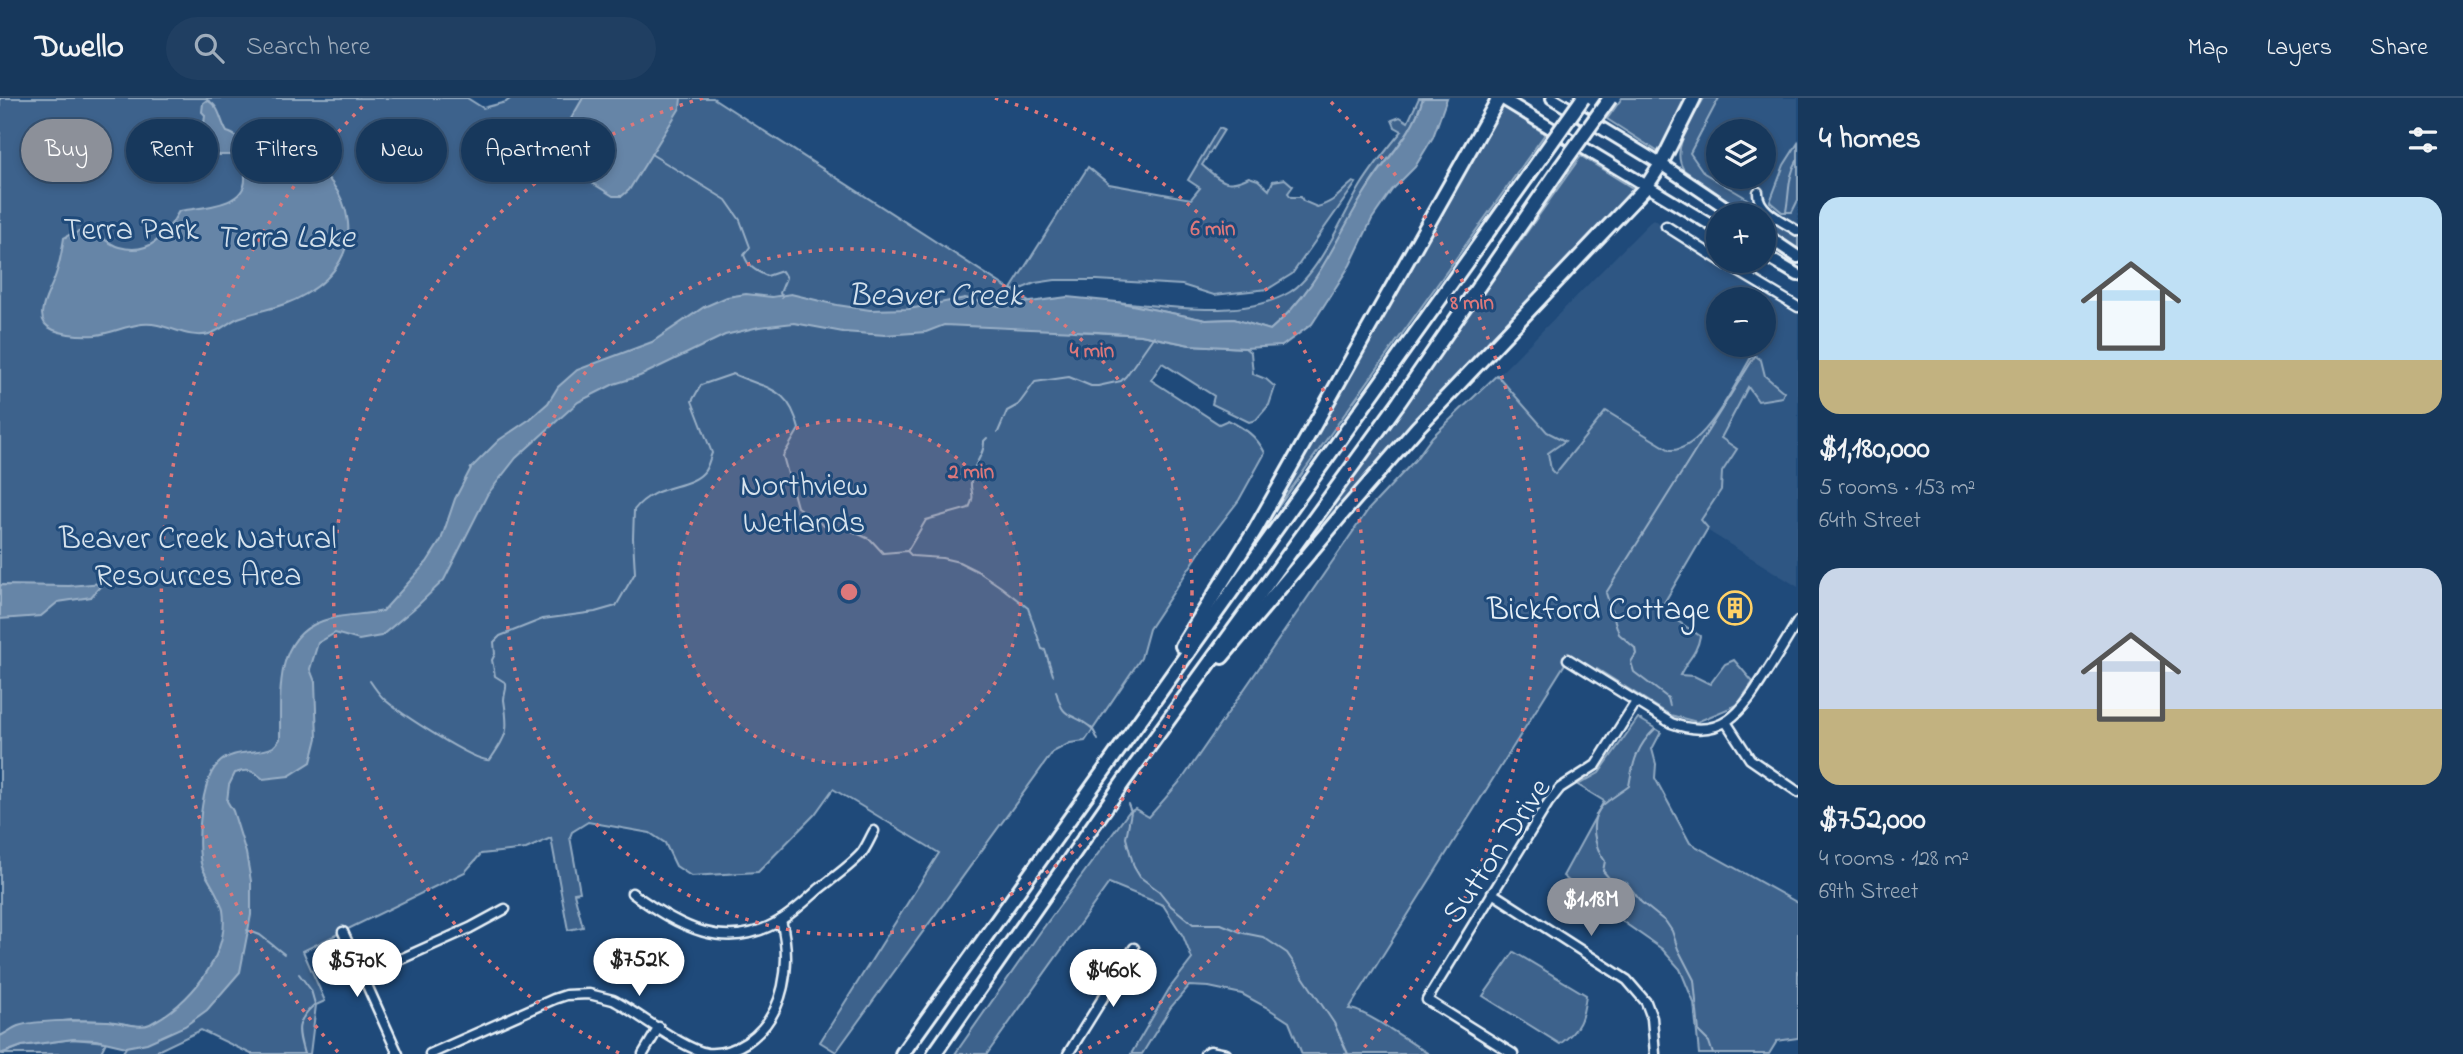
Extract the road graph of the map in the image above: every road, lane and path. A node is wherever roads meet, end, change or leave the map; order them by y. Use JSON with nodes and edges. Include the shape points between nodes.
{"nodes":[{"id":1,"x":1500,"y":98,"type":"edge"},
{"id":2,"x":1552,"y":98,"type":"edge"},
{"id":3,"x":1583,"y":98,"type":"edge"},
{"id":4,"x":1610,"y":98,"type":"edge"},
{"id":5,"x":1694,"y":98,"type":"edge"},
{"id":6,"x":1661,"y":164,"type":"junction"},
{"id":7,"x":1646,"y":187,"type":"junction"},
{"id":8,"x":1758,"y":192,"type":"dead end"},
{"id":9,"x":1719,"y":203,"type":"edge"},
{"id":10,"x":1706,"y":222,"type":"edge"},
{"id":11,"x":1666,"y":226,"type":"dead end"},
{"id":12,"x":1798,"y":231,"type":"edge"},
{"id":13,"x":1776,"y":242,"type":"edge"},
{"id":14,"x":1706,"y":251,"type":"edge"},
{"id":15,"x":1798,"y":257,"type":"edge"},
{"id":16,"x":1776,"y":262,"type":"edge"},
{"id":17,"x":1742,"y":273,"type":"edge"},
{"id":18,"x":1798,"y":275,"type":"edge"},
{"id":19,"x":1798,"y":307,"type":"edge"},
{"id":20,"x":1798,"y":621,"type":"edge"},
{"id":21,"x":1568,"y":659,"type":"dead end"},
{"id":22,"x":1189,"y":689,"type":"junction"},
{"id":23,"x":1636,"y":702,"type":"junction"},
{"id":24,"x":1726,"y":722,"type":"junction"},
{"id":25,"x":1114,"y":755,"type":"junction"},
{"id":26,"x":1798,"y":792,"type":"edge"},
{"id":27,"x":874,"y":831,"type":"dead end"},
{"id":28,"x":632,"y":893,"type":"dead end"},
{"id":29,"x":1492,"y":894,"type":"junction"},
{"id":30,"x":505,"y":909,"type":"dead end"},
{"id":31,"x":780,"y":920,"type":"junction"},
{"id":32,"x":343,"y":932,"type":"dead end"},
{"id":33,"x":1133,"y":948,"type":"dead end"},
{"id":34,"x":363,"y":976,"type":"junction"},
{"id":35,"x":659,"y":1027,"type":"junction"},
{"id":36,"x":1208,"y":1052,"type":"edge"},
{"id":37,"x":398,"y":1054,"type":"edge"},
{"id":38,"x":430,"y":1054,"type":"edge"},
{"id":39,"x":643,"y":1054,"type":"edge"},
{"id":40,"x":902,"y":1054,"type":"edge"},
{"id":41,"x":934,"y":1054,"type":"edge"},
{"id":42,"x":1069,"y":1054,"type":"edge"},
{"id":43,"x":1226,"y":1054,"type":"edge"},
{"id":44,"x":1513,"y":1054,"type":"edge"},
{"id":45,"x":1655,"y":1054,"type":"edge"}],
"edges":[{"from":1,"to":7,"type":"main road"},
{"from":1,"to":25,"type":"highway","via":[[1255,530]]},
{"from":2,"to":6,"type":"main road"},
{"from":3,"to":25,"type":"highway","bridge":true},
{"from":4,"to":22,"type":"highway","bridge":true,"via":[[1399,402]]},
{"from":5,"to":6,"type":"highway"},
{"from":6,"to":7,"type":"highway"},
{"from":6,"to":9,"type":"main road"},
{"from":7,"to":10,"type":"main road"},
{"from":7,"to":22,"type":"highway","via":[[1417,428],[1214,667]]},
{"from":8,"to":12,"type":"street","via":[[1764,208]]},
{"from":11,"to":14,"type":"street"},
{"from":13,"to":15,"type":"main road"},
{"from":16,"to":18,"type":"main road"},
{"from":17,"to":19,"type":"street"},
{"from":20,"to":24,"type":"street","via":[[1743,709]]},
{"from":21,"to":23,"type":"street"},
{"from":22,"to":41,"type":"highway"},
{"from":23,"to":24,"type":"street","via":[[1683,727],[1708,729]]},
{"from":23,"to":29,"type":"street","name":"Sutton Drive","via":[[1596,765],[1553,796]]},
{"from":24,"to":26,"type":"street","via":[[1750,759]]},
{"from":25,"to":40,"type":"highway"},
{"from":27,"to":31,"type":"street","via":[[862,853]]},
{"from":28,"to":31,"type":"street","via":[[683,926],[708,934],[748,933]]},
{"from":29,"to":44,"type":"street","name":"Sutton Drive","via":[[1427,1000]]},
{"from":29,"to":45,"type":"street","via":[[1628,980],[1652,1017]]},
{"from":30,"to":34,"type":"street"},
{"from":31,"to":35,"type":"street","via":[[786,959],[782,990],[772,1017],[755,1036],[734,1050],[707,1053]]},
{"from":32,"to":34,"type":"street"},
{"from":33,"to":42,"type":"street"},
{"from":34,"to":37,"type":"street"},
{"from":35,"to":38,"type":"street","via":[[613,1000],[578,994],[548,1001]]},
{"from":35,"to":39,"type":"street"},
{"from":36,"to":43,"type":"street"}]}
